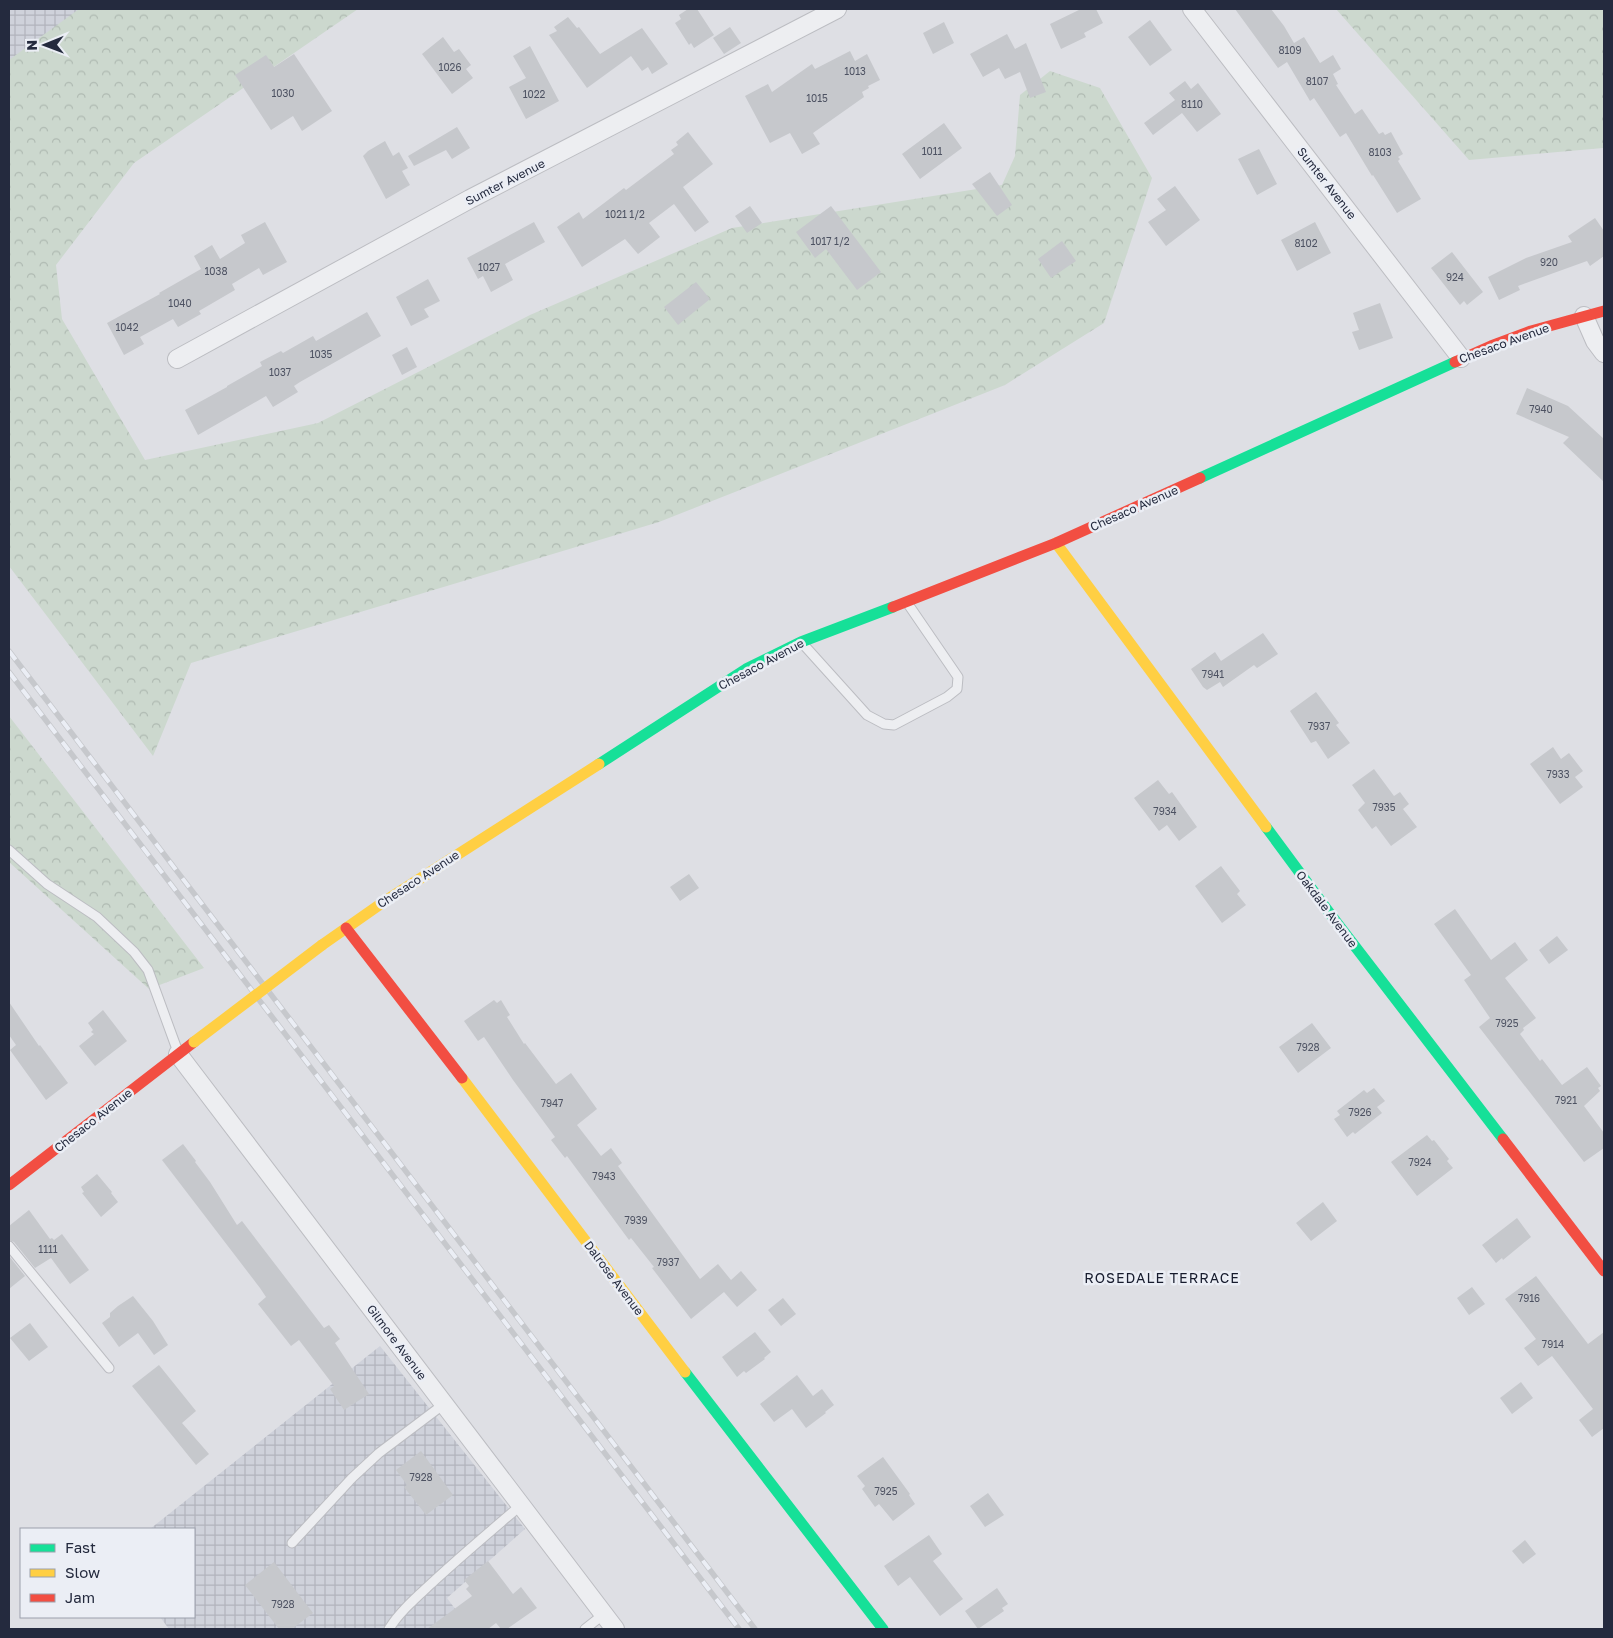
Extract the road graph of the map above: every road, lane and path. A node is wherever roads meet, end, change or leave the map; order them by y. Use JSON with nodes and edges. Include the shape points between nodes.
{"nodes":[{"id":1,"x":837,"y":9,"type":"edge"},
{"id":2,"x":1192,"y":9,"type":"edge"},
{"id":3,"x":1604,"y":311,"type":"edge"},
{"id":4,"x":1584,"y":316,"type":"junction"},
{"id":5,"x":1604,"y":353,"type":"edge"},
{"id":6,"x":1461,"y":358,"type":"junction"},
{"id":7,"x":177,"y":359,"type":"dead end"},
{"id":8,"x":1056,"y":543,"type":"junction"},
{"id":9,"x":906,"y":601,"type":"junction"},
{"id":10,"x":801,"y":642,"type":"junction"},
{"id":11,"x":9,"y":850,"type":"edge"},
{"id":12,"x":346,"y":928,"type":"junction"},
{"id":13,"x":178,"y":1054,"type":"junction"},
{"id":14,"x":9,"y":1185,"type":"edge"},
{"id":15,"x":9,"y":1246,"type":"edge"},
{"id":16,"x":1604,"y":1271,"type":"edge"},
{"id":17,"x":109,"y":1368,"type":"dead end"},
{"id":18,"x":444,"y":1404,"type":"junction"},
{"id":19,"x":521,"y":1505,"type":"junction"},
{"id":20,"x":292,"y":1543,"type":"dead end"},
{"id":21,"x":604,"y":1614,"type":"junction"},
{"id":22,"x":389,"y":1629,"type":"edge"},
{"id":23,"x":585,"y":1629,"type":"edge"},
{"id":24,"x":615,"y":1629,"type":"edge"},
{"id":25,"x":883,"y":1629,"type":"edge"}],
"edges":[{"from":1,"to":7,"type":"street","name":"Sumter Avenue","via":[[470,199]]},
{"from":2,"to":6,"type":"street","name":"Sumter Avenue"},
{"from":3,"to":4,"type":"street","name":"Chesaco Avenue"},
{"from":4,"to":5,"type":"street"},
{"from":4,"to":6,"type":"street","name":"Chesaco Avenue","via":[[1531,331]]},
{"from":6,"to":8,"type":"street","name":"Chesaco Avenue"},
{"from":8,"to":9,"type":"street","name":"Chesaco Avenue"},
{"from":8,"to":16,"type":"street","name":"Oakdale Avenue","via":[[1334,919]]},
{"from":9,"to":10,"type":"street","name":"Chesaco Avenue"},
{"from":9,"to":10,"type":"lane","via":[[958,676],[958,689],[894,725],[884,724],[867,715]]},
{"from":10,"to":12,"type":"street","name":"Chesaco Avenue","via":[[746,669],[706,694]]},
{"from":11,"to":13,"type":"lane","via":[[47,884],[97,917],[134,952],[148,970]]},
{"from":12,"to":13,"type":"street","name":"Chesaco Avenue","bridge":true},
{"from":12,"to":25,"type":"street","name":"Dalrose Avenue"},
{"from":13,"to":14,"type":"street","name":"Chesaco Avenue"},
{"from":13,"to":18,"type":"street","name":"Gilmore Avenue"},
{"from":15,"to":17,"type":"lane"},
{"from":18,"to":19,"type":"street","name":"Gilmore Avenue"},
{"from":18,"to":20,"type":"lane","via":[[352,1478]]},
{"from":19,"to":21,"type":"street","name":"Gilmore Avenue"},
{"from":19,"to":22,"type":"lane","via":[[420,1594]]},
{"from":21,"to":23,"type":"lane"},
{"from":21,"to":24,"type":"street","name":"Gilmore Avenue"}]}
